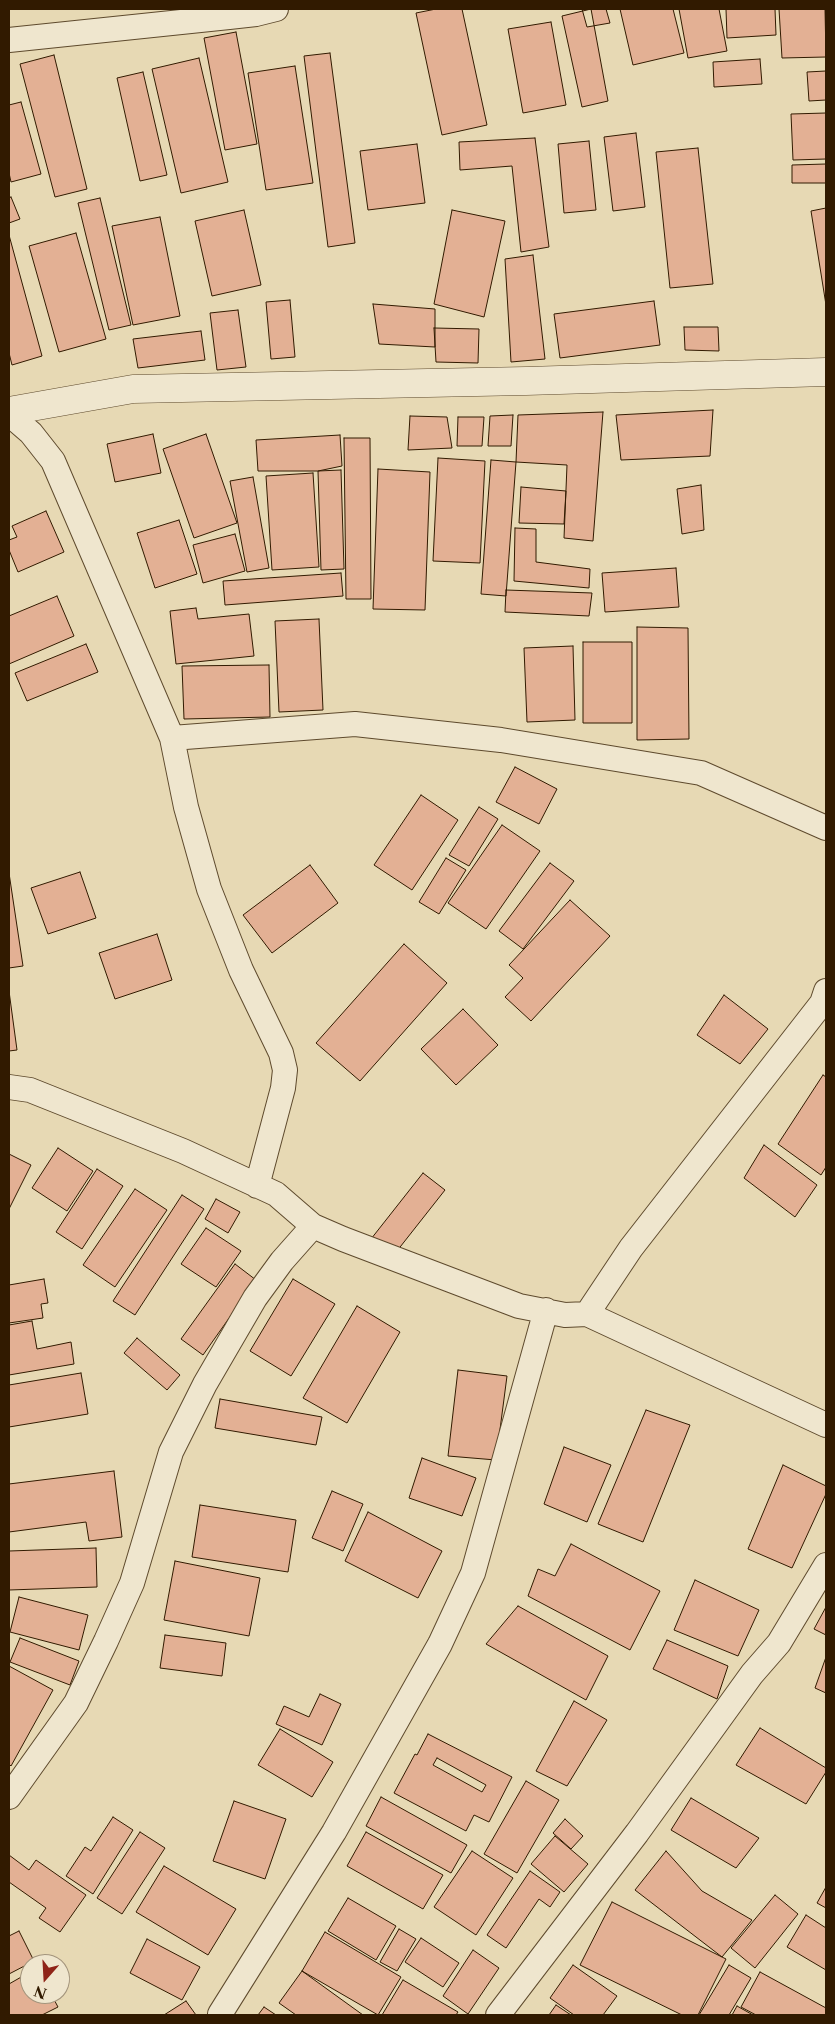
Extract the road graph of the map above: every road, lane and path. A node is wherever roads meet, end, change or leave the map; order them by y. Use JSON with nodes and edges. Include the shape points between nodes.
{"nodes":[{"id":1,"x":276,"y":9,"type":"edge"},
{"id":2,"x":228,"y":13,"type":"edge"},
{"id":3,"x":9,"y":40,"type":"edge"},
{"id":4,"x":826,"y":372,"type":"edge"},
{"id":5,"x":9,"y":413,"type":"edge"},
{"id":6,"x":172,"y":738,"type":"junction"},
{"id":7,"x":826,"y":828,"type":"edge"},
{"id":8,"x":825,"y":1000,"type":"edge"},
{"id":9,"x":9,"y":1087,"type":"edge"},
{"id":10,"x":257,"y":1186,"type":"junction"},
{"id":11,"x":313,"y":1226,"type":"junction"},
{"id":12,"x":546,"y":1310,"type":"junction"},
{"id":13,"x":587,"y":1314,"type":"junction"},
{"id":14,"x":826,"y":1425,"type":"edge"},
{"id":15,"x":826,"y":1565,"type":"edge"},
{"id":16,"x":9,"y":1797,"type":"edge"},
{"id":17,"x":220,"y":2014,"type":"dead end"},
{"id":18,"x":498,"y":2015,"type":"edge"}],
"edges":[{"from":1,"to":2,"type":"street","via":[[256,14]]},
{"from":2,"to":3,"type":"street"},
{"from":4,"to":5,"type":"street","via":[[133,389]]},
{"from":5,"to":6,"type":"street","via":[[54,461]]},
{"from":6,"to":7,"type":"street","via":[[355,724],[501,740],[702,773]]},
{"from":6,"to":10,"type":"street","via":[[186,807],[209,889],[241,970],[281,1053],[285,1070]]},
{"from":8,"to":13,"type":"street","via":[[631,1248]]},
{"from":9,"to":10,"type":"street","via":[[30,1090],[183,1151]]},
{"from":10,"to":11,"type":"street","via":[[276,1194]]},
{"from":11,"to":12,"type":"street","via":[[519,1306]]},
{"from":11,"to":16,"type":"street","via":[[255,1298],[205,1384],[172,1452],[132,1583],[106,1641],[76,1703]]},
{"from":12,"to":13,"type":"street"},
{"from":12,"to":17,"type":"street","via":[[473,1573],[448,1626],[334,1832]]},
{"from":13,"to":14,"type":"street"},
{"from":15,"to":18,"type":"street","via":[[779,1643],[752,1674],[637,1833]]}]}
